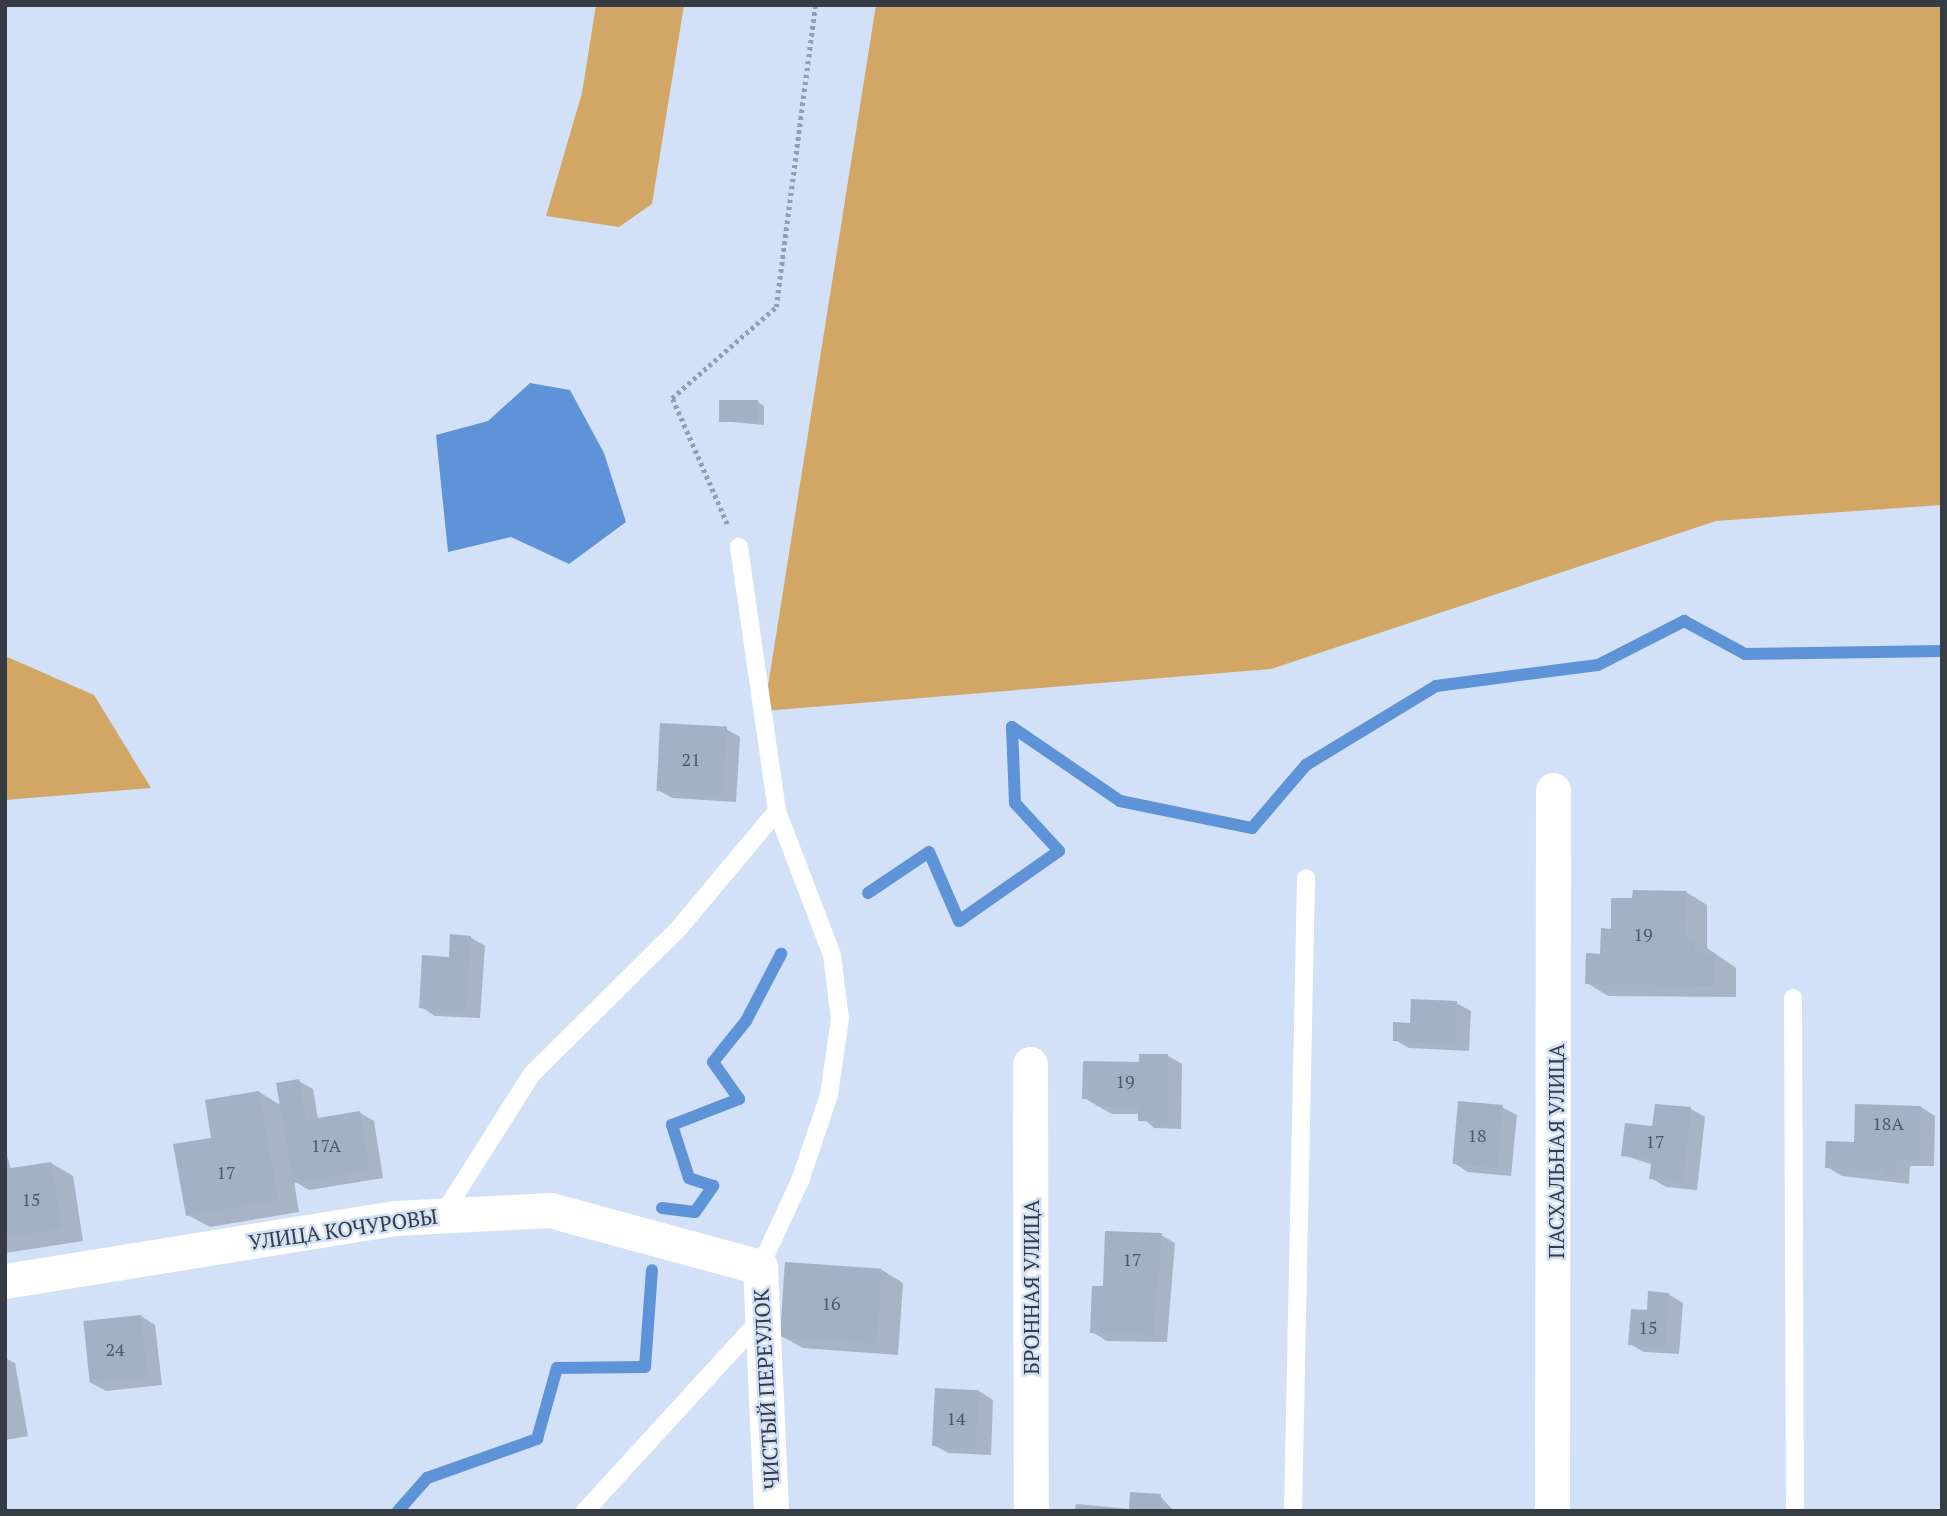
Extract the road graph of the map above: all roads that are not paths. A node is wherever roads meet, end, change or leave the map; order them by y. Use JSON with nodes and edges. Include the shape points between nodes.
{"nodes":[{"id":1,"x":739,"y":547,"type":"road end"},
{"id":2,"x":1553,"y":790,"type":"dead end"},
{"id":3,"x":777,"y":811,"type":"junction"},
{"id":4,"x":1306,"y":878,"type":"dead end"},
{"id":5,"x":1793,"y":998,"type":"dead end"},
{"id":6,"x":1030,"y":1064,"type":"dead end"},
{"id":7,"x":442,"y":1216,"type":"junction"},
{"id":8,"x":760,"y":1267,"type":"junction"},
{"id":9,"x":5,"y":1281,"type":"edge"},
{"id":10,"x":762,"y":1318,"type":"junction"},
{"id":11,"x":585,"y":1511,"type":"edge"},
{"id":12,"x":771,"y":1511,"type":"edge"},
{"id":13,"x":1031,"y":1511,"type":"edge"},
{"id":14,"x":1293,"y":1511,"type":"edge"},
{"id":15,"x":1552,"y":1511,"type":"edge"},
{"id":16,"x":1796,"y":1511,"type":"edge"}],
"edges":[{"from":1,"to":3,"type":"lane"},
{"from":2,"to":15,"type":"street","name":"ПАСХАЛЬНАЯ УЛИЦА"},
{"from":3,"to":7,"type":"lane","via":[[680,927],[531,1075]]},
{"from":3,"to":8,"type":"lane","via":[[832,955],[840,1019],[829,1095],[800,1181]]},
{"from":4,"to":14,"type":"lane"},
{"from":5,"to":16,"type":"lane"},
{"from":6,"to":13,"type":"street","name":"БРОННАЯ УЛИЦА"},
{"from":7,"to":8,"type":"street","name":"УЛИЦА КОЧУРОВЫ","via":[[550,1210]]},
{"from":7,"to":9,"type":"street","name":"УЛИЦА КОЧУРОВЫ"},
{"from":8,"to":10,"type":"street","name":"ЧИСТЫЙ ПЕРЕУЛОК"},
{"from":10,"to":11,"type":"lane"},
{"from":10,"to":12,"type":"street","name":"ЧИСТЫЙ ПЕРЕУЛОК"}]}
